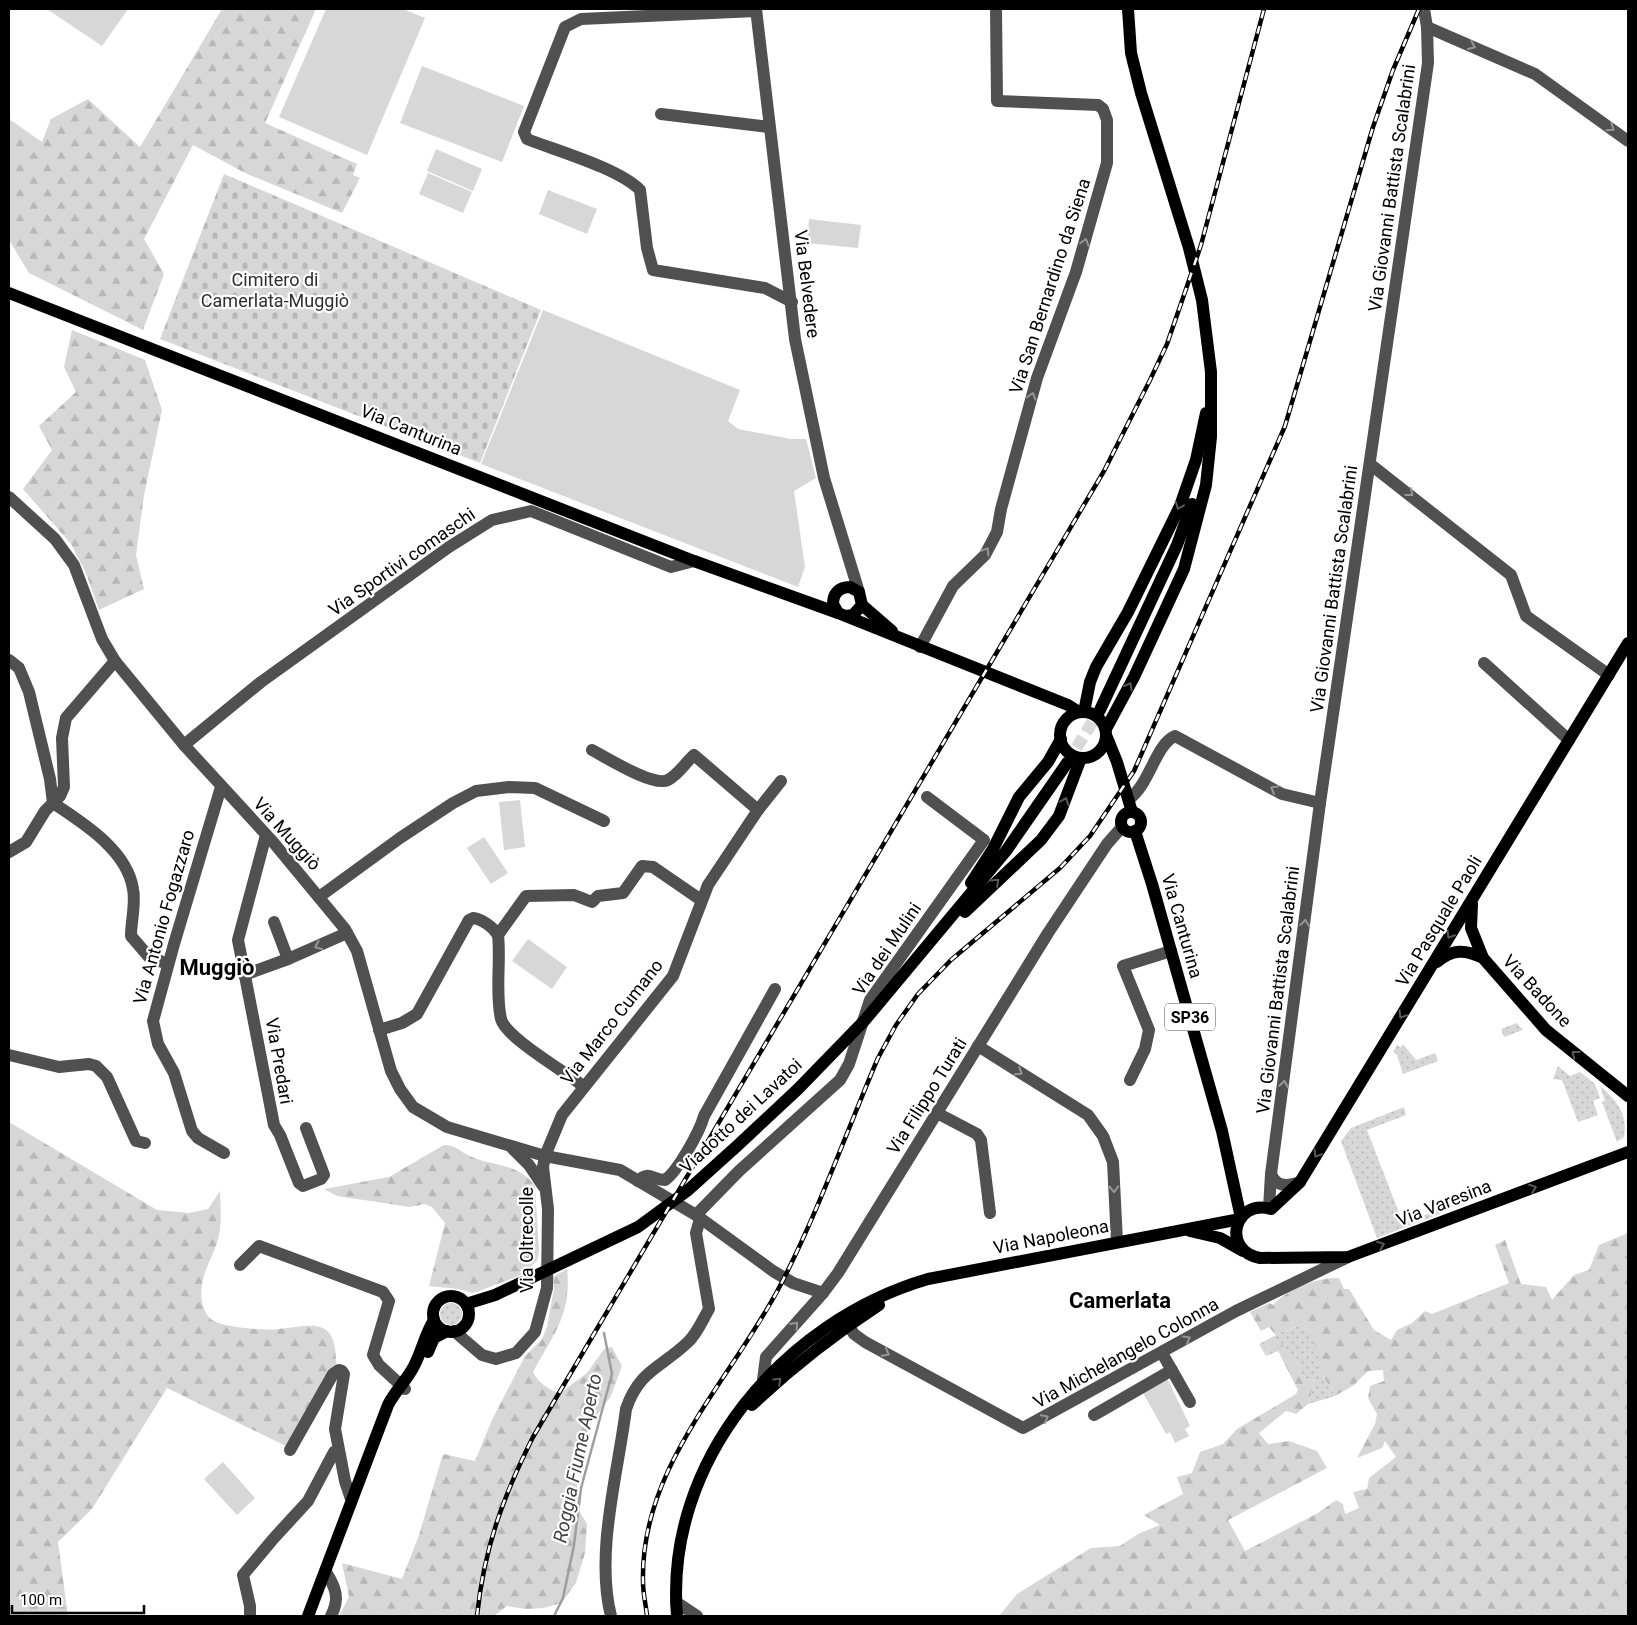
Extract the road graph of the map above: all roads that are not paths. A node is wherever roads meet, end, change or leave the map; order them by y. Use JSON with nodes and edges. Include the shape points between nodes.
{"nodes":[{"id":1,"x":996,"y":9,"type":"edge"},
{"id":2,"x":1128,"y":9,"type":"edge"},
{"id":3,"x":1424,"y":9,"type":"edge"},
{"id":4,"x":1431,"y":9,"type":"edge"},
{"id":5,"x":756,"y":10,"type":"edge"},
{"id":6,"x":1427,"y":27,"type":"junction"},
{"id":7,"x":661,"y":114,"type":"dead end"},
{"id":8,"x":769,"y":127,"type":"junction"},
{"id":9,"x":1628,"y":141,"type":"edge"},
{"id":10,"x":9,"y":293,"type":"edge"},
{"id":11,"x":792,"y":302,"type":"junction"},
{"id":12,"x":1212,"y":388,"type":"junction"},
{"id":13,"x":1203,"y":461,"type":"junction"},
{"id":14,"x":1370,"y":464,"type":"junction"},
{"id":15,"x":9,"y":497,"type":"edge"},
{"id":16,"x":850,"y":559,"type":"junction"},
{"id":17,"x":694,"y":561,"type":"junction"},
{"id":18,"x":845,"y":587,"type":"junction"},
{"id":19,"x":859,"y":592,"type":"junction"},
{"id":20,"x":833,"y":599,"type":"junction"},
{"id":21,"x":800,"y":601,"type":"junction"},
{"id":22,"x":862,"y":606,"type":"junction"},
{"id":23,"x":842,"y":615,"type":"junction"},
{"id":24,"x":900,"y":639,"type":"junction"},
{"id":25,"x":1628,"y":643,"type":"edge"},
{"id":26,"x":920,"y":647,"type":"junction"},
{"id":27,"x":9,"y":660,"type":"edge"},
{"id":28,"x":115,"y":660,"type":"junction"},
{"id":29,"x":1484,"y":663,"type":"dead end"},
{"id":30,"x":1609,"y":675,"type":"junction"},
{"id":31,"x":1054,"y":700,"type":"junction"},
{"id":32,"x":1100,"y":710,"type":"tunnel mouth"},
{"id":33,"x":1082,"y":712,"type":"junction"},
{"id":34,"x":1106,"y":732,"type":"junction"},
{"id":35,"x":1061,"y":734,"type":"junction"},
{"id":36,"x":1569,"y":740,"type":"junction"},
{"id":37,"x":184,"y":744,"type":"junction"},
{"id":38,"x":592,"y":750,"type":"dead end"},
{"id":39,"x":1095,"y":755,"type":"junction"},
{"id":40,"x":1080,"y":758,"type":"junction"},
{"id":41,"x":1117,"y":762,"type":"junction"},
{"id":42,"x":1067,"y":763,"type":"tunnel mouth"},
{"id":43,"x":781,"y":781,"type":"dead end"},
{"id":44,"x":221,"y":787,"type":"junction"},
{"id":45,"x":1128,"y":796,"type":"junction"},
{"id":46,"x":927,"y":797,"type":"dead end"},
{"id":47,"x":53,"y":803,"type":"junction"},
{"id":48,"x":1320,"y":803,"type":"junction"},
{"id":49,"x":758,"y":810,"type":"junction"},
{"id":50,"x":1132,"y":812,"type":"junction"},
{"id":51,"x":604,"y":821,"type":"dead end"},
{"id":52,"x":1122,"y":827,"type":"junction"},
{"id":53,"x":1135,"y":831,"type":"junction"},
{"id":54,"x":266,"y":835,"type":"junction"},
{"id":55,"x":280,"y":851,"type":"junction"},
{"id":56,"x":9,"y":852,"type":"edge"},
{"id":57,"x":259,"y":863,"type":"junction"},
{"id":58,"x":1474,"y":896,"type":"junction"},
{"id":59,"x":319,"y":897,"type":"junction"},
{"id":60,"x":701,"y":900,"type":"junction"},
{"id":61,"x":274,"y":922,"type":"dead end"},
{"id":62,"x":347,"y":933,"type":"junction"},
{"id":63,"x":498,"y":935,"type":"junction"},
{"id":64,"x":934,"y":938,"type":"junction"},
{"id":65,"x":1171,"y":951,"type":"junction"},
{"id":66,"x":1483,"y":958,"type":"junction"},
{"id":67,"x":288,"y":959,"type":"junction"},
{"id":68,"x":168,"y":964,"type":"junction"},
{"id":69,"x":1427,"y":973,"type":"junction"},
{"id":70,"x":244,"y":975,"type":"junction"},
{"id":71,"x":775,"y":989,"type":"dead end"},
{"id":72,"x":379,"y":1030,"type":"junction"},
{"id":73,"x":978,"y":1046,"type":"junction"},
{"id":74,"x":9,"y":1055,"type":"edge"},
{"id":75,"x":1130,"y":1080,"type":"dead end"},
{"id":76,"x":1613,"y":1084,"type":"junction"},
{"id":77,"x":584,"y":1086,"type":"junction"},
{"id":78,"x":1628,"y":1096,"type":"edge"},
{"id":79,"x":1628,"y":1105,"type":"edge"},
{"id":80,"x":937,"y":1113,"type":"junction"},
{"id":81,"x":306,"y":1128,"type":"dead end"},
{"id":82,"x":145,"y":1143,"type":"dead end"},
{"id":83,"x":510,"y":1146,"type":"junction"},
{"id":84,"x":1625,"y":1152,"type":"edge"},
{"id":85,"x":224,"y":1153,"type":"dead end"},
{"id":86,"x":545,"y":1156,"type":"junction"},
{"id":87,"x":1271,"y":1174,"type":"junction"},
{"id":88,"x":638,"y":1181,"type":"junction"},
{"id":89,"x":1300,"y":1182,"type":"junction"},
{"id":90,"x":547,"y":1194,"type":"junction"},
{"id":91,"x":1270,"y":1209,"type":"junction"},
{"id":92,"x":1242,"y":1213,"type":"junction"},
{"id":93,"x":990,"y":1214,"type":"dead end"},
{"id":94,"x":694,"y":1215,"type":"junction"},
{"id":95,"x":1180,"y":1230,"type":"junction"},
{"id":96,"x":1117,"y":1242,"type":"junction"},
{"id":97,"x":1248,"y":1254,"type":"junction"},
{"id":98,"x":1348,"y":1256,"type":"junction"},
{"id":99,"x":240,"y":1265,"type":"dead end"},
{"id":100,"x":928,"y":1279,"type":"junction"},
{"id":101,"x":823,"y":1293,"type":"junction"},
{"id":102,"x":861,"y":1306,"type":"junction"},
{"id":103,"x":434,"y":1320,"type":"junction"},
{"id":104,"x":460,"y":1321,"type":"junction"},
{"id":105,"x":848,"y":1325,"type":"junction"},
{"id":106,"x":1162,"y":1353,"type":"junction"},
{"id":107,"x":1172,"y":1370,"type":"junction"},
{"id":108,"x":763,"y":1380,"type":"junction"},
{"id":109,"x":403,"y":1386,"type":"junction"},
{"id":110,"x":1190,"y":1402,"type":"dead end"},
{"id":111,"x":1094,"y":1415,"type":"dead end"},
{"id":112,"x":730,"y":1426,"type":"junction"},
{"id":113,"x":290,"y":1450,"type":"dead end"},
{"id":114,"x":339,"y":1451,"type":"junction"},
{"id":115,"x":352,"y":1499,"type":"junction"},
{"id":116,"x":326,"y":1572,"type":"junction"},
{"id":117,"x":676,"y":1602,"type":"junction"},
{"id":118,"x":250,"y":1616,"type":"edge"},
{"id":119,"x":308,"y":1616,"type":"edge"},
{"id":120,"x":330,"y":1616,"type":"edge"},
{"id":121,"x":611,"y":1616,"type":"edge"},
{"id":122,"x":677,"y":1616,"type":"edge"},
{"id":123,"x":696,"y":1616,"type":"edge"}],
"edges":[{"from":26,"to":1,"type":"street","name":"Via San Bernardino da Siena","one_way":true,"via":[[953,586],[985,555],[997,532],[1037,378],[1079,264],[1107,163],[1107,120],[1103,109],[1094,104],[997,101]]},
{"from":2,"to":12,"type":"main road","via":[[1131,53],[1141,93],[1196,275],[1207,334]]},
{"from":3,"to":6,"type":"street","name":"Via Giovanni Battista Scalabrini"},
{"from":4,"to":6,"type":"street"},
{"from":5,"to":8,"type":"street","name":"Via Belvedere"},
{"from":5,"to":11,"type":"street","via":[[581,19],[565,27],[524,132],[527,139],[600,168],[640,190],[652,270],[765,288]]},
{"from":6,"to":9,"type":"street","one_way":true,"via":[[1534,74]]},
{"from":6,"to":14,"type":"street","name":"Via Giovanni Battista Scalabrini","via":[[1428,63]]},
{"from":7,"to":8,"type":"street"},
{"from":8,"to":11,"type":"street","name":"Via Belvedere"},
{"from":10,"to":17,"type":"main road","name":"Via Canturina"},
{"from":11,"to":16,"type":"street","name":"Via Belvedere","via":[[795,339],[824,478]]},
{"from":12,"to":13,"type":"main road"},
{"from":12,"to":13,"type":"main road"},
{"from":13,"to":32,"type":"main road","via":[[1190,513],[1177,545]]},
{"from":13,"to":33,"type":"main road","one_way":true,"via":[[1093,675]]},
{"from":34,"to":13,"type":"main road","one_way":true,"via":[[1184,569]]},
{"from":14,"to":30,"type":"street","one_way":true,"via":[[1511,575],[1526,616]]},
{"from":14,"to":48,"type":"street","name":"Via Giovanni Battista Scalabrini"},
{"from":15,"to":28,"type":"street","name":"Via Muggiò","via":[[55,539],[74,565],[102,639]]},
{"from":16,"to":18,"type":"street","name":"Via Belvedere"},
{"from":16,"to":19,"type":"street","name":"Via Belvedere"},
{"from":17,"to":21,"type":"main road","name":"Via Canturina"},
{"from":17,"to":37,"type":"street","name":"Via Sportivi comaschi","via":[[671,568],[531,511],[492,520],[449,547],[261,682]]},
{"from":18,"to":19,"type":"main road"},
{"from":18,"to":20,"type":"main road","via":[[836,592]]},
{"from":19,"to":22,"type":"main road"},
{"from":20,"to":21,"type":"main road","name":"Via Canturina"},
{"from":20,"to":23,"type":"main road","via":[[835,609]]},
{"from":21,"to":23,"type":"main road","name":"Via Canturina"},
{"from":22,"to":23,"type":"main road","via":[[853,615]]},
{"from":22,"to":24,"type":"main road","name":"Via Canturina"},
{"from":23,"to":24,"type":"main road","name":"Via Canturina"},
{"from":24,"to":26,"type":"main road","name":"Via Canturina"},
{"from":25,"to":30,"type":"main road","name":"Via Pasquale Paoli"},
{"from":26,"to":31,"type":"main road","name":"Via Canturina"},
{"from":27,"to":47,"type":"street","via":[[19,668],[30,692]]},
{"from":28,"to":37,"type":"street","name":"Via Muggiò"},
{"from":28,"to":47,"type":"street","via":[[66,718],[62,738],[64,787]]},
{"from":29,"to":36,"type":"street"},
{"from":30,"to":36,"type":"main road","name":"Via Pasquale Paoli"},
{"from":31,"to":33,"type":"main road","name":"Via Canturina"},
{"from":31,"to":35,"type":"main road"},
{"from":33,"to":34,"type":"main road","via":[[1098,717]]},
{"from":33,"to":35,"type":"main road","via":[[1068,718]]},
{"from":34,"to":39,"type":"main road","via":[[1103,746]]},
{"from":34,"to":41,"type":"main road"},
{"from":35,"to":40,"type":"main road","via":[[1068,752]]},
{"from":35,"to":64,"type":"main road","via":[[1048,762],[1019,797],[993,848]]},
{"from":36,"to":58,"type":"main road","name":"Via Pasquale Paoli"},
{"from":37,"to":44,"type":"street","name":"Via Muggiò"},
{"from":38,"to":49,"type":"street","via":[[652,780],[666,781],[694,755]]},
{"from":39,"to":40,"type":"main road"},
{"from":39,"to":41,"type":"main road"},
{"from":64,"to":40,"type":"main road","one_way":true,"via":[[952,925],[1041,840],[1060,816]]},
{"from":41,"to":45,"type":"main road"},
{"from":42,"to":64,"type":"main road","via":[[1006,851]]},
{"from":43,"to":49,"type":"street","name":"Via Marco Cumano"},
{"from":44,"to":54,"type":"street","name":"Via Muggiò"},
{"from":44,"to":68,"type":"street","name":"Via Antonio Fogazzaro"},
{"from":48,"to":45,"type":"street","one_way":true,"via":[[1282,794],[1178,736],[1168,740],[1147,779]]},
{"from":45,"to":50,"type":"main road"},
{"from":46,"to":94,"type":"street","name":"Via dei Mulini","via":[[984,840],[870,1000],[849,1064],[840,1080]]},
{"from":47,"to":56,"type":"street","via":[[26,842]]},
{"from":47,"to":68,"type":"street","via":[[93,829],[118,857],[133,889],[131,936],[149,957]]},
{"from":87,"to":48,"type":"street","name":"Via Giovanni Battista Scalabrini","one_way":true},
{"from":49,"to":60,"type":"street","name":"Via Marco Cumano"},
{"from":50,"to":52,"type":"main road","via":[[1122,816]]},
{"from":50,"to":53,"type":"main road","via":[[1141,821]]},
{"from":51,"to":59,"type":"street","via":[[535,788],[476,791],[400,838]]},
{"from":52,"to":53,"type":"main road","via":[[1128,832]]},
{"from":52,"to":73,"type":"street","name":"Via Filippo Turati","via":[[1074,891]]},
{"from":53,"to":65,"type":"main road","name":"Via Canturina","number":"SP36"},
{"from":54,"to":55,"type":"street","name":"Via Muggiò"},
{"from":54,"to":57,"type":"street","name":"Via Predari"},
{"from":55,"to":57,"type":"street"},
{"from":55,"to":59,"type":"street","name":"Via Muggiò"},
{"from":57,"to":70,"type":"street","name":"Via Predari","via":[[238,940]]},
{"from":58,"to":66,"type":"main road","name":"Via Badone","via":[[1471,928]]},
{"from":58,"to":69,"type":"main road","name":"Via Pasquale Paoli","one_way":true},
{"from":59,"to":62,"type":"street","name":"Via Muggiò"},
{"from":60,"to":63,"type":"street","via":[[646,865],[623,893],[598,896],[592,902],[574,896],[526,896]]},
{"from":60,"to":77,"type":"street","name":"Via Marco Cumano","via":[[673,976]]},
{"from":61,"to":67,"type":"street"},
{"from":62,"to":67,"type":"street","one_way":true},
{"from":62,"to":72,"type":"street","name":"Via Muggiò","via":[[359,958]]},
{"from":63,"to":72,"type":"street","via":[[478,918],[473,918],[466,925],[417,1014]]},
{"from":63,"to":77,"type":"street","via":[[500,1008],[504,1026],[516,1039]]},
{"from":64,"to":104,"type":"main road","name":"Viadotto dei Lavatoi","via":[[865,1020],[687,1191],[638,1227],[495,1294]]},
{"from":65,"to":75,"type":"street","via":[[1123,966],[1149,1030],[1145,1049]]},
{"from":65,"to":92,"type":"main road","name":"Via Canturina","number":"SP36"},
{"from":66,"to":69,"type":"main road","name":"Via Badone","via":[[1473,953],[1453,951]]},
{"from":76,"to":66,"type":"main road","name":"Via Badone","one_way":true,"via":[[1546,1030]]},
{"from":67,"to":70,"type":"street"},
{"from":68,"to":85,"type":"street","name":"Via Antonio Fogazzaro","via":[[153,1021],[158,1044],[174,1073],[192,1131]]},
{"from":69,"to":89,"type":"main road","name":"Via Pasquale Paoli","one_way":true},
{"from":70,"to":81,"type":"street","name":"Via Predari","via":[[274,1125],[303,1186],[322,1179],[324,1175]]},
{"from":71,"to":88,"type":"street","via":[[674,1171],[666,1180],[644,1175]]},
{"from":72,"to":83,"type":"street","name":"Via Muggiò","via":[[391,1071],[413,1107],[447,1127]]},
{"from":73,"to":80,"type":"street","name":"Via Filippo Turati"},
{"from":73,"to":96,"type":"street","one_way":true,"via":[[1088,1115],[1103,1136],[1113,1162]]},
{"from":74,"to":82,"type":"street","via":[[59,1067],[96,1066],[107,1077],[136,1141]]},
{"from":76,"to":78,"type":"main road","name":"Via Badone"},
{"from":76,"to":79,"type":"main road","name":"Via Badone"},
{"from":77,"to":86,"type":"street","name":"Via Marco Cumano","via":[[562,1114]]},
{"from":80,"to":93,"type":"street","via":[[977,1134],[981,1140]]},
{"from":80,"to":101,"type":"street","name":"Via Filippo Turati"},
{"from":83,"to":86,"type":"street","name":"Via Muggiò"},
{"from":83,"to":90,"type":"street","via":[[532,1169]]},
{"from":98,"to":84,"type":"main road","name":"Via Varesina","one_way":true},
{"from":86,"to":88,"type":"street","name":"Via Muggiò","via":[[620,1170]]},
{"from":86,"to":90,"type":"street","name":"Via Oltrecolle","via":[[543,1167]]},
{"from":87,"to":89,"type":"street","via":[[1281,1184]]},
{"from":87,"to":91,"type":"street","name":"Via Giovanni Battista Scalabrini"},
{"from":88,"to":94,"type":"street","name":"Via Muggiò"},
{"from":89,"to":91,"type":"main road","name":"Via Pasquale Paoli"},
{"from":90,"to":104,"type":"street","name":"Via Oltrecolle","via":[[546,1288],[535,1332],[520,1350],[505,1358],[486,1357],[470,1344]]},
{"from":91,"to":92,"type":"main road","name":"Via Napoleona","via":[[1259,1208]]},
{"from":92,"to":95,"type":"main road","name":"Via Napoleona"},
{"from":92,"to":97,"type":"main road","name":"Via Canturina","via":[[1237,1241]]},
{"from":94,"to":101,"type":"street","name":"Via Muggiò","via":[[773,1271],[793,1283]]},
{"from":94,"to":121,"type":"street","via":[[710,1309],[691,1340],[648,1372],[632,1391],[626,1409],[605,1546],[607,1600]]},
{"from":95,"to":96,"type":"main road","name":"Via Napoleona"},
{"from":95,"to":97,"type":"main road","name":"Via Napoleona","via":[[1220,1238]]},
{"from":96,"to":100,"type":"main road","name":"Via Napoleona"},
{"from":97,"to":98,"type":"main road","name":"Via Varesina","via":[[1267,1258]]},
{"from":106,"to":98,"type":"street","name":"Via Michelangelo Colonna","one_way":true,"via":[[1236,1311]]},
{"from":99,"to":109,"type":"street","via":[[259,1246],[383,1292],[389,1301],[373,1355],[379,1365]]},
{"from":100,"to":102,"type":"main road","name":"Via Napoleona","via":[[895,1288]]},
{"from":100,"to":105,"type":"main road","name":"Via Napoleona","via":[[881,1303]]},
{"from":108,"to":101,"type":"street","name":"Via Filippo Turati","one_way":true,"via":[[766,1357]]},
{"from":102,"to":105,"type":"main road","name":"Via Napoleona"},
{"from":102,"to":108,"type":"main road","name":"Via Napoleona","via":[[824,1327]]},
{"from":103,"to":104,"type":"main road","via":[[439,1327]]},
{"from":103,"to":104,"type":"main road","via":[[435,1306],[443,1298],[457,1297]]},
{"from":103,"to":109,"type":"main road"},
{"from":104,"to":109,"type":"main road","via":[[434,1338],[418,1372]]},
{"from":105,"to":106,"type":"street","name":"Via Michelangelo Colonna","one_way":true,"via":[[865,1342],[1023,1428]]},
{"from":112,"to":105,"type":"main road","name":"Via Napoleona","one_way":true,"via":[[803,1358]]},
{"from":106,"to":107,"type":"street"},
{"from":107,"to":110,"type":"street"},
{"from":107,"to":111,"type":"street","via":[[1125,1391]]},
{"from":108,"to":112,"type":"main road","name":"Via Napoleona","via":[[760,1393]]},
{"from":109,"to":115,"type":"main road","via":[[393,1394]]},
{"from":112,"to":117,"type":"main road","name":"Via Napoleona","via":[[709,1462],[684,1525]]},
{"from":113,"to":114,"type":"street","via":[[339,1370],[344,1374],[335,1428]]},
{"from":114,"to":115,"type":"street"},
{"from":114,"to":118,"type":"street","via":[[334,1452],[308,1501],[243,1575]]},
{"from":115,"to":116,"type":"main road"},
{"from":116,"to":119,"type":"main road"},
{"from":116,"to":120,"type":"street","via":[[335,1585],[338,1604]]},
{"from":117,"to":122,"type":"main road","name":"Via Napoleona"},
{"from":117,"to":123,"type":"street"}]}
